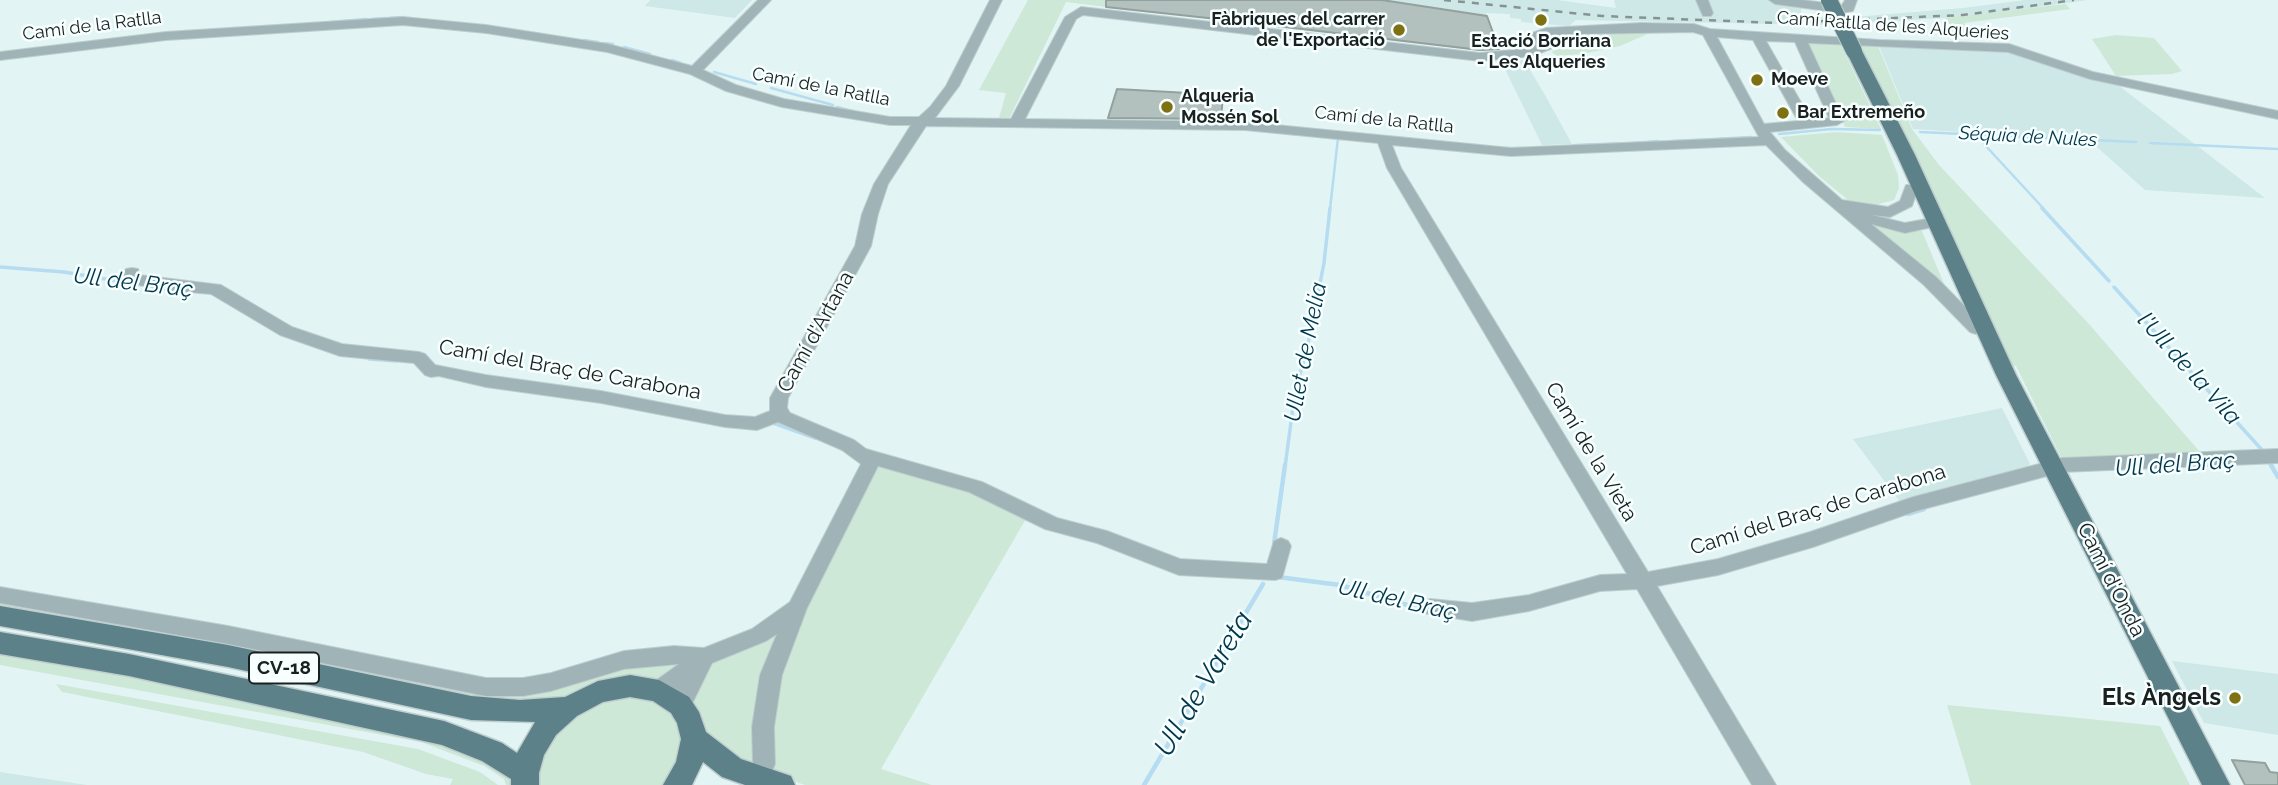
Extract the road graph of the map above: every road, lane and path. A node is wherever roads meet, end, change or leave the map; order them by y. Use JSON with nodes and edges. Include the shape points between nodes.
{"nodes":[{"id":1,"x":765,"y":0,"type":"edge"},
{"id":2,"x":996,"y":0,"type":"edge"},
{"id":3,"x":1775,"y":0,"type":"edge"},
{"id":4,"x":1829,"y":0,"type":"edge"},
{"id":5,"x":1851,"y":0,"type":"edge"},
{"id":6,"x":1523,"y":27,"type":"dead end"},
{"id":7,"x":1708,"y":33,"type":"junction"},
{"id":8,"x":1559,"y":34,"type":"junction"},
{"id":9,"x":1757,"y":35,"type":"junction"},
{"id":10,"x":1534,"y":37,"type":"junction"},
{"id":11,"x":1799,"y":37,"type":"junction"},
{"id":12,"x":1546,"y":47,"type":"junction"},
{"id":13,"x":1520,"y":53,"type":"junction"},
{"id":14,"x":0,"y":55,"type":"edge"},
{"id":15,"x":695,"y":71,"type":"junction"},
{"id":16,"x":2278,"y":115,"type":"edge"},
{"id":17,"x":923,"y":123,"type":"junction"},
{"id":18,"x":1016,"y":123,"type":"junction"},
{"id":19,"x":1807,"y":124,"type":"junction"},
{"id":20,"x":1765,"y":135,"type":"junction"},
{"id":21,"x":1383,"y":139,"type":"junction"},
{"id":22,"x":1914,"y":184,"type":"junction"},
{"id":23,"x":1840,"y":205,"type":"junction"},
{"id":24,"x":1890,"y":212,"type":"junction"},
{"id":25,"x":1928,"y":223,"type":"junction"},
{"id":26,"x":132,"y":273,"type":"dead end"},
{"id":27,"x":1966,"y":288,"type":"junction"},
{"id":28,"x":1976,"y":328,"type":"junction"},
{"id":29,"x":2006,"y":375,"type":"junction"},
{"id":30,"x":780,"y":414,"type":"junction"},
{"id":31,"x":864,"y":455,"type":"junction"},
{"id":32,"x":2278,"y":456,"type":"edge"},
{"id":33,"x":2053,"y":467,"type":"junction"},
{"id":34,"x":1281,"y":546,"type":"dead end"},
{"id":35,"x":1642,"y":581,"type":"junction"},
{"id":36,"x":0,"y":595,"type":"edge"},
{"id":37,"x":1430,"y":607,"type":"dead end"},
{"id":38,"x":797,"y":608,"type":"junction"},
{"id":39,"x":0,"y":616,"type":"edge"},
{"id":40,"x":0,"y":643,"type":"edge"},
{"id":41,"x":705,"y":657,"type":"junction"},
{"id":42,"x":670,"y":698,"type":"junction"},
{"id":43,"x":568,"y":708,"type":"junction"},
{"id":44,"x":694,"y":739,"type":"junction"},
{"id":45,"x":764,"y":764,"type":"dead end"},
{"id":46,"x":525,"y":779,"type":"edge"},
{"id":47,"x":677,"y":785,"type":"edge"},
{"id":48,"x":781,"y":785,"type":"edge"},
{"id":49,"x":1765,"y":785,"type":"edge"},
{"id":50,"x":2216,"y":785,"type":"edge"}],
"edges":[{"from":1,"to":15,"type":"street"},
{"from":2,"to":17,"type":"street","name":"Camí d'Artana","via":[[952,86]]},
{"from":3,"to":5,"type":"street","via":[[1842,9],[1849,8]]},
{"from":4,"to":22,"type":"main road","bridge":true,"via":[[1898,139]]},
{"from":6,"to":10,"type":"street"},
{"from":7,"to":8,"type":"street","name":"Camí Ratlla de les Alqueries","via":[[1694,28],[1623,28]]},
{"from":7,"to":9,"type":"street","name":"Camí Ratlla de les Alqueries"},
{"from":7,"to":20,"type":"street"},
{"from":8,"to":10,"type":"street"},
{"from":8,"to":12,"type":"street"},
{"from":9,"to":11,"type":"street","name":"Camí Ratlla de les Alqueries"},
{"from":9,"to":19,"type":"street"},
{"from":10,"to":12,"type":"street"},
{"from":10,"to":13,"type":"street"},
{"from":11,"to":16,"type":"street","name":"Camí Ratlla de les Alqueries","via":[[2008,48],[2090,75]]},
{"from":11,"to":19,"type":"street","name":"Camí de la Ratlla","via":[[1836,122]]},
{"from":12,"to":13,"type":"street"},
{"from":13,"to":18,"type":"street","via":[[1473,56],[1081,11],[1071,17]]},
{"from":14,"to":15,"type":"street","name":"Camí de la Ratlla","via":[[166,36],[403,21],[608,48]]},
{"from":15,"to":17,"type":"street","name":"Camí de la Ratlla","via":[[731,88],[782,103],[869,119]]},
{"from":17,"to":18,"type":"street","name":"Camí de la Ratlla"},
{"from":17,"to":30,"type":"street","name":"Camí d'Artana","via":[[881,184],[863,246],[779,398]]},
{"from":18,"to":21,"type":"street","name":"Camí de la Ratlla","via":[[1245,126]]},
{"from":19,"to":20,"type":"street","name":"Camí de la Ratlla"},
{"from":20,"to":21,"type":"street","name":"Camí de la Ratlla","via":[[1511,152]]},
{"from":20,"to":23,"type":"street"},
{"from":21,"to":35,"type":"street","name":"Camí de la Vieta","via":[[1394,168]]},
{"from":22,"to":24,"type":"street","via":[[1907,203]]},
{"from":22,"to":25,"type":"main road"},
{"from":22,"to":27,"type":"main road"},
{"from":23,"to":24,"type":"street"},
{"from":23,"to":25,"type":"street","via":[[1895,227],[1909,229]]},
{"from":23,"to":28,"type":"street","via":[[1930,281]]},
{"from":24,"to":25,"type":"street"},
{"from":25,"to":27,"type":"street"},
{"from":25,"to":28,"type":"main road"},
{"from":26,"to":30,"type":"street","name":"Camí del Braç de Carabona","via":[[127,278],[215,289],[286,331],[340,350],[419,358],[431,371],[726,421],[757,424]]},
{"from":27,"to":29,"type":"main road"},
{"from":28,"to":29,"type":"main road"},
{"from":29,"to":33,"type":"main road","name":"Camí d'Onda"},
{"from":30,"to":31,"type":"street","name":"Camí d'Artana"},
{"from":31,"to":34,"type":"street","via":[[975,488],[1052,524],[1076,528],[1179,566],[1275,572]]},
{"from":31,"to":38,"type":"street","via":[[871,461]]},
{"from":32,"to":33,"type":"street","name":"Camí del Braç de Carabona"},
{"from":33,"to":35,"type":"street","name":"Camí del Braç de Carabona","via":[[1913,504],[1718,567]]},
{"from":33,"to":50,"type":"main road","name":"Camí d'Onda"},
{"from":35,"to":37,"type":"street","name":"Camí del Braç de Carabona","via":[[1600,583],[1529,603],[1472,612]]},
{"from":35,"to":49,"type":"street","name":"Camí de la Vieta"},
{"from":36,"to":41,"type":"street","via":[[486,687],[523,687],[624,660]]},
{"from":38,"to":41,"type":"street","via":[[759,635]]},
{"from":38,"to":45,"type":"street","via":[[771,675],[763,727]]},
{"from":39,"to":43,"type":"main road","number":"CV-18","via":[[228,656],[471,708],[520,712]]},
{"from":40,"to":46,"type":"main road","number":"CV-18","via":[[129,665],[444,733],[492,752]]},
{"from":41,"to":42,"type":"street"},
{"from":42,"to":43,"type":"main road","number":"CV-18","via":[[631,686],[598,692]]},
{"from":42,"to":44,"type":"main road","via":[[690,720]]},
{"from":43,"to":46,"type":"main road","number":"CV-18","via":[[547,727],[532,750]]},
{"from":44,"to":47,"type":"main road","via":[[689,765]]},
{"from":44,"to":48,"type":"main road","via":[[732,768]]}]}
